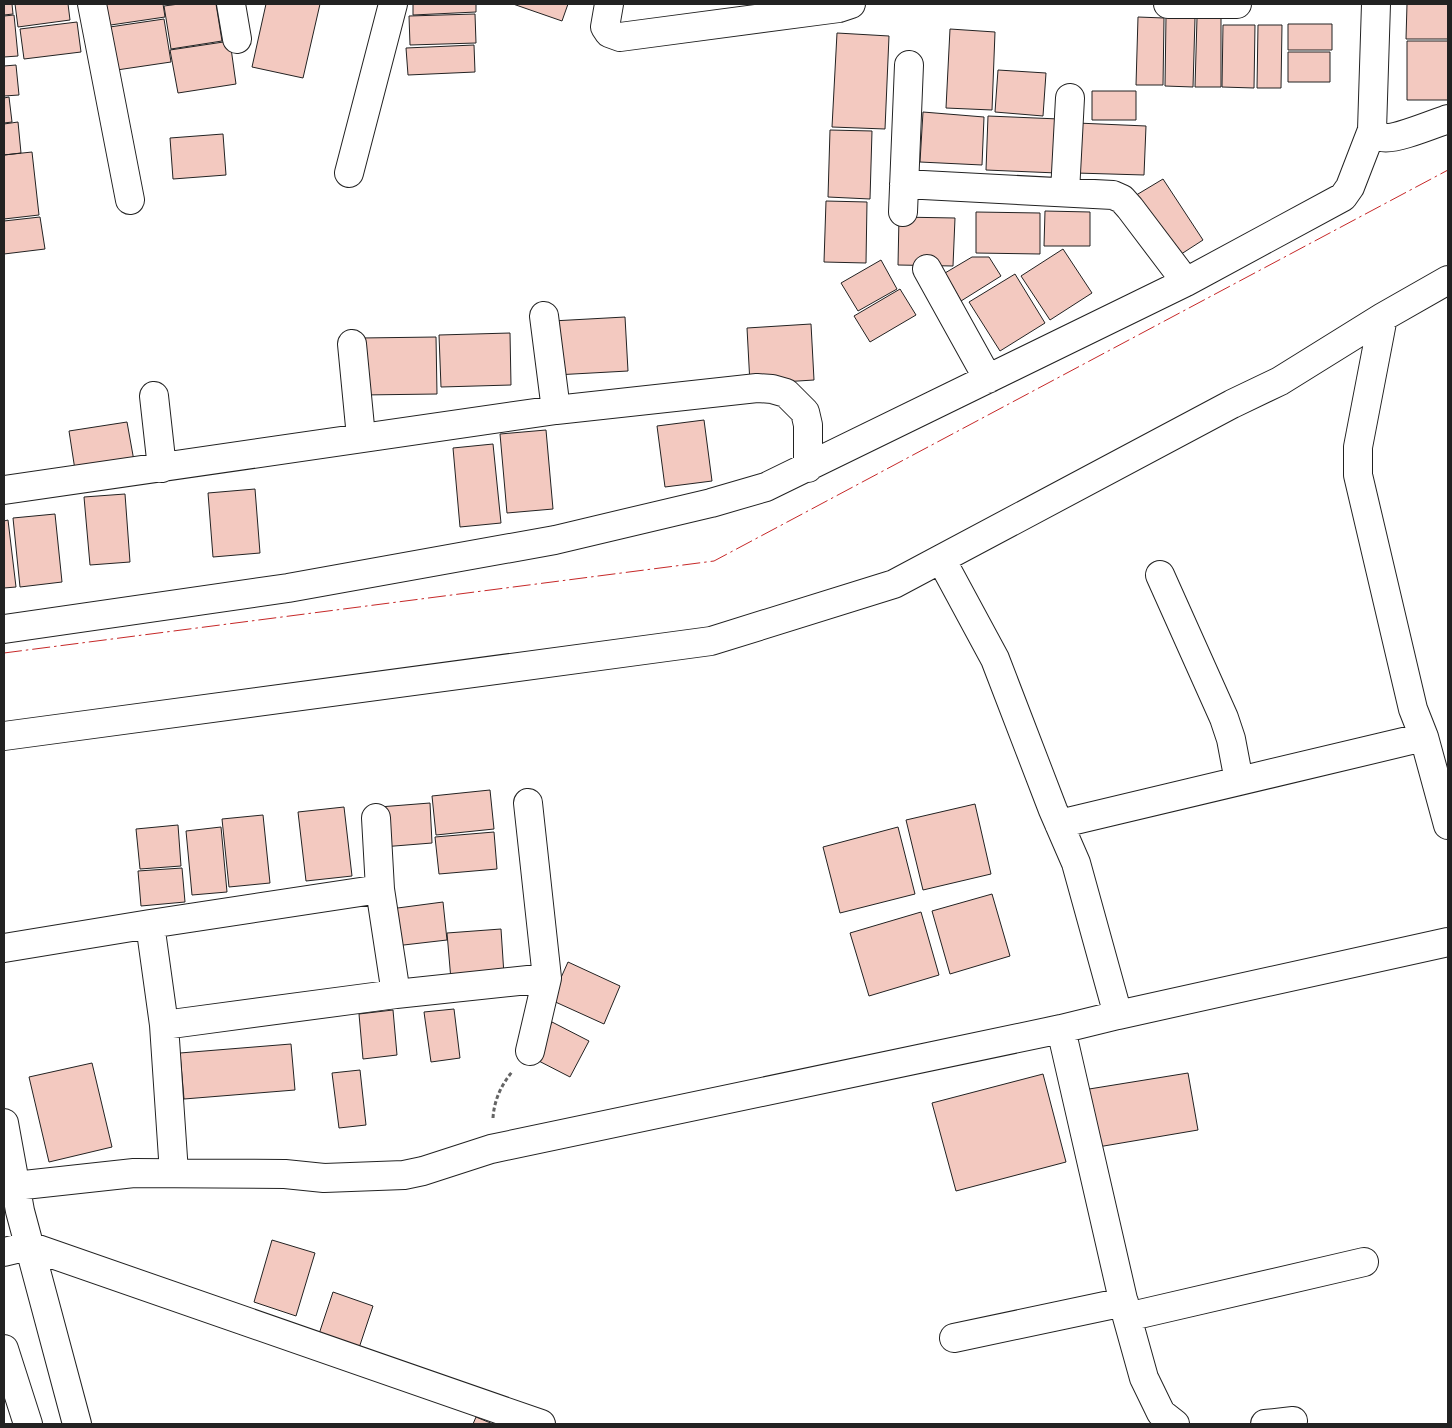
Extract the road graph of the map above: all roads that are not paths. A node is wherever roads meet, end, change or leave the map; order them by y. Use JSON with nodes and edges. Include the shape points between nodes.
{"nodes":[{"id":1,"x":92,"y":4,"type":"edge"},
{"id":2,"x":231,"y":4,"type":"edge"},
{"id":3,"x":393,"y":4,"type":"edge"},
{"id":4,"x":609,"y":4,"type":"edge"},
{"id":5,"x":850,"y":4,"type":"edge"},
{"id":6,"x":1168,"y":4,"type":"edge"},
{"id":7,"x":1237,"y":4,"type":"edge"},
{"id":8,"x":1376,"y":4,"type":"edge"},
{"id":9,"x":237,"y":39,"type":"dead end"},
{"id":10,"x":909,"y":65,"type":"dead end"},
{"id":11,"x":1070,"y":98,"type":"dead end"},
{"id":12,"x":1448,"y":119,"type":"edge"},
{"id":13,"x":1372,"y":130,"type":"junction"},
{"id":14,"x":349,"y":173,"type":"dead end"},
{"id":15,"x":904,"y":184,"type":"junction"},
{"id":16,"x":1065,"y":192,"type":"junction"},
{"id":17,"x":130,"y":200,"type":"dead end"},
{"id":18,"x":903,"y":212,"type":"dead end"},
{"id":19,"x":927,"y":269,"type":"dead end"},
{"id":20,"x":1448,"y":280,"type":"edge"},
{"id":21,"x":1186,"y":282,"type":"junction"},
{"id":22,"x":544,"y":316,"type":"dead end"},
{"id":23,"x":1383,"y":317,"type":"junction"},
{"id":24,"x":352,"y":344,"type":"dead end"},
{"id":25,"x":988,"y":379,"type":"junction"},
{"id":26,"x":154,"y":396,"type":"dead end"},
{"id":27,"x":556,"y":410,"type":"junction"},
{"id":28,"x":361,"y":437,"type":"junction"},
{"id":29,"x":162,"y":468,"type":"junction"},
{"id":30,"x":808,"y":468,"type":"junction"},
{"id":31,"x":4,"y":490,"type":"edge"},
{"id":32,"x":941,"y":559,"type":"junction"},
{"id":33,"x":1160,"y":575,"type":"dead end"},
{"id":34,"x":4,"y":629,"type":"edge"},
{"id":35,"x":4,"y":736,"type":"edge"},
{"id":36,"x":1424,"y":737,"type":"junction"},
{"id":37,"x":1239,"y":781,"type":"junction"},
{"id":38,"x":528,"y":803,"type":"dead end"},
{"id":39,"x":376,"y":818,"type":"dead end"},
{"id":40,"x":1059,"y":824,"type":"junction"},
{"id":41,"x":1448,"y":825,"type":"edge"},
{"id":42,"x":380,"y":889,"type":"junction"},
{"id":43,"x":150,"y":924,"type":"junction"},
{"id":44,"x":1448,"y":942,"type":"edge"},
{"id":45,"x":4,"y":948,"type":"edge"},
{"id":46,"x":547,"y":978,"type":"junction"},
{"id":47,"x":396,"y":994,"type":"junction"},
{"id":48,"x":1118,"y":1015,"type":"junction"},
{"id":49,"x":164,"y":1025,"type":"junction"},
{"id":50,"x":1061,"y":1029,"type":"junction"},
{"id":51,"x":530,"y":1051,"type":"road end"},
{"id":52,"x":4,"y":1123,"type":"edge"},
{"id":53,"x":174,"y":1173,"type":"junction"},
{"id":54,"x":13,"y":1203,"type":"edge"},
{"id":55,"x":16,"y":1249,"type":"edge"},
{"id":56,"x":1364,"y":1262,"type":"dead end"},
{"id":57,"x":1125,"y":1309,"type":"junction"},
{"id":58,"x":954,"y":1338,"type":"dead end"},
{"id":59,"x":4,"y":1349,"type":"edge"},
{"id":60,"x":1293,"y":1421,"type":"dead end"},
{"id":61,"x":28,"y":1424,"type":"edge"},
{"id":62,"x":77,"y":1424,"type":"edge"},
{"id":63,"x":541,"y":1424,"type":"edge"},
{"id":64,"x":1175,"y":1424,"type":"edge"},
{"id":65,"x":1265,"y":1424,"type":"edge"}],
"edges":[{"from":1,"to":17,"type":"street"},
{"from":2,"to":9,"type":"street"},
{"from":3,"to":14,"type":"street"},
{"from":4,"to":5,"type":"street","via":[[606,28],[620,37]]},
{"from":6,"to":7,"type":"street"},
{"from":8,"to":13,"type":"street"},
{"from":10,"to":15,"type":"street"},
{"from":11,"to":16,"type":"street"},
{"from":12,"to":13,"type":"street","via":[[1390,137],[1382,137]]},
{"from":13,"to":21,"type":"street","via":[[1343,198]]},
{"from":15,"to":16,"type":"street"},
{"from":15,"to":18,"type":"street"},
{"from":16,"to":21,"type":"street","via":[[1113,196],[1122,200]]},
{"from":19,"to":25,"type":"street"},
{"from":20,"to":23,"type":"street"},
{"from":21,"to":25,"type":"street"},
{"from":22,"to":27,"type":"street"},
{"from":23,"to":32,"type":"street","via":[[1280,381]]},
{"from":23,"to":36,"type":"street","via":[[1358,447],[1358,475],[1413,710]]},
{"from":24,"to":28,"type":"street"},
{"from":25,"to":30,"type":"street"},
{"from":26,"to":29,"type":"street"},
{"from":27,"to":28,"type":"street"},
{"from":27,"to":30,"type":"street","via":[[756,388],[772,389],[786,393],[805,412]]},
{"from":28,"to":29,"type":"street"},
{"from":29,"to":31,"type":"street"},
{"from":30,"to":34,"type":"street","via":[[750,493],[554,540],[288,588]]},
{"from":32,"to":35,"type":"street","via":[[894,584],[711,641]]},
{"from":32,"to":40,"type":"street","via":[[995,659]]},
{"from":33,"to":37,"type":"street","via":[[1224,718]]},
{"from":36,"to":37,"type":"street"},
{"from":36,"to":41,"type":"street"},
{"from":37,"to":40,"type":"street"},
{"from":38,"to":46,"type":"street"},
{"from":39,"to":42,"type":"street"},
{"from":40,"to":48,"type":"street","via":[[1076,863]]},
{"from":42,"to":43,"type":"street"},
{"from":42,"to":47,"type":"street"},
{"from":43,"to":45,"type":"street"},
{"from":43,"to":49,"type":"street"},
{"from":44,"to":48,"type":"street"},
{"from":46,"to":47,"type":"street"},
{"from":46,"to":51,"type":"street"},
{"from":47,"to":49,"type":"street"},
{"from":48,"to":50,"type":"street"},
{"from":49,"to":53,"type":"street"},
{"from":50,"to":53,"type":"street","via":[[491,1149],[404,1176],[324,1178],[285,1174]]},
{"from":50,"to":57,"type":"street"},
{"from":52,"to":54,"type":"street"},
{"from":53,"to":54,"type":"street","via":[[134,1174]]},
{"from":54,"to":55,"type":"street"},
{"from":55,"to":62,"type":"street"},
{"from":55,"to":63,"type":"street"},
{"from":56,"to":57,"type":"street"},
{"from":57,"to":58,"type":"street"},
{"from":57,"to":64,"type":"street","via":[[1152,1398],[1161,1413]]},
{"from":59,"to":61,"type":"street"},
{"from":60,"to":65,"type":"street"}]}
